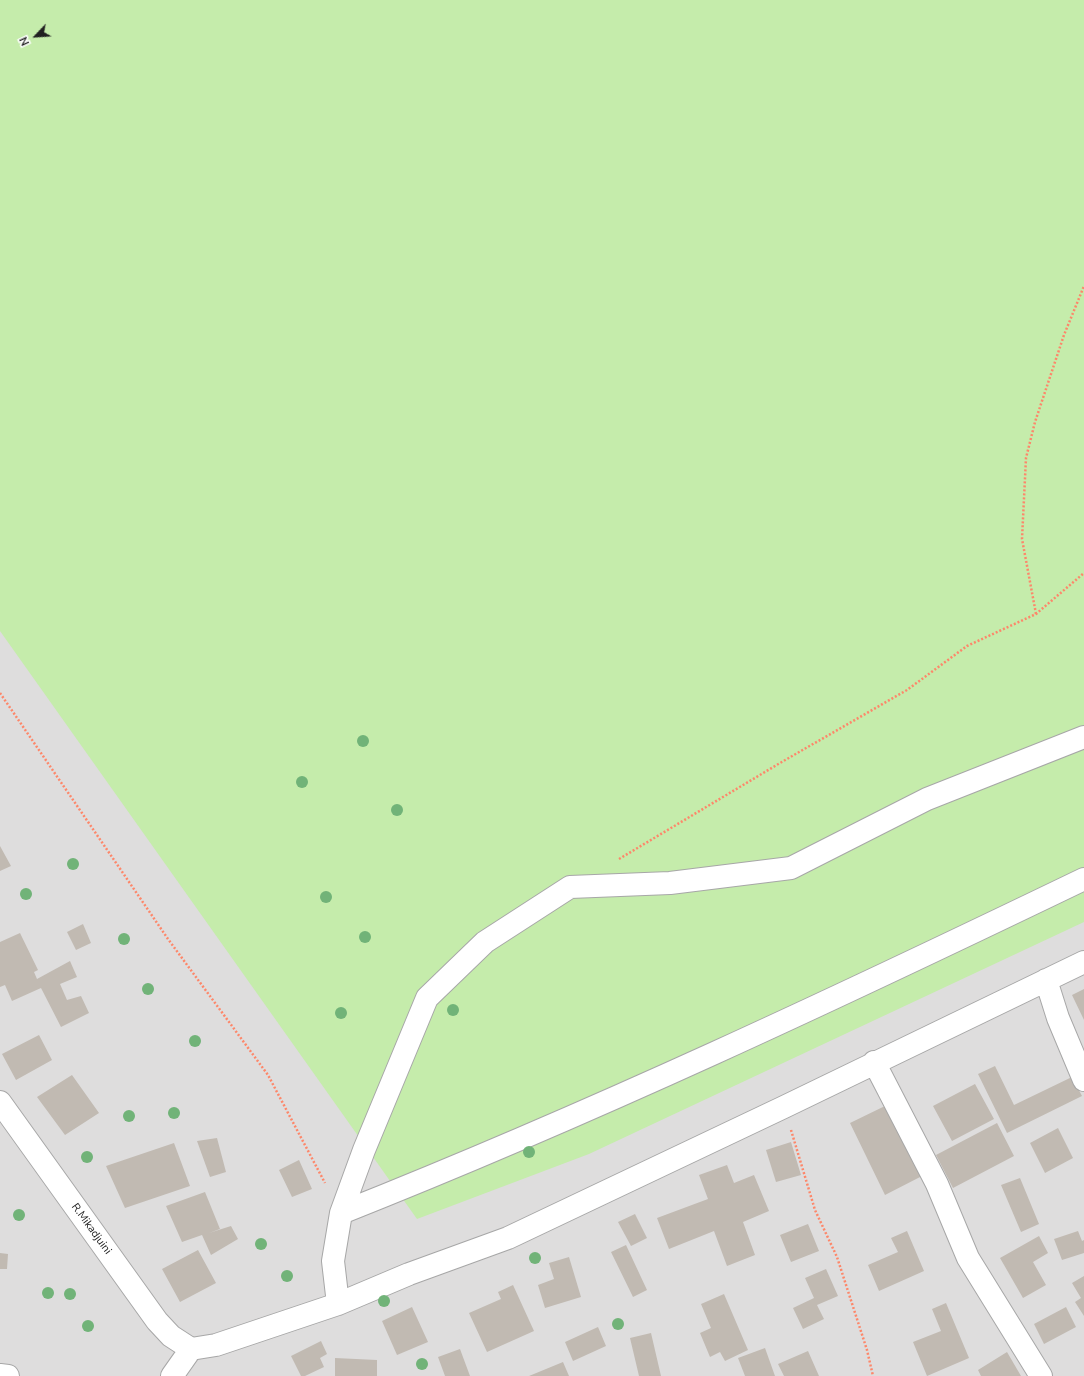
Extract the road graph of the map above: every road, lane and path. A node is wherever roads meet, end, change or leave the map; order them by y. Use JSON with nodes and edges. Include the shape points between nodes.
{"nodes":[{"id":1,"x":1084,"y":286,"type":"edge"},
{"id":2,"x":1084,"y":573,"type":"edge"},
{"id":3,"x":1036,"y":614,"type":"junction"},
{"id":4,"x":0,"y":693,"type":"edge"},
{"id":5,"x":1084,"y":737,"type":"edge"},
{"id":6,"x":616,"y":861,"type":"dead end"},
{"id":7,"x":1084,"y":879,"type":"edge"},
{"id":8,"x":1084,"y":962,"type":"edge"},
{"id":9,"x":1046,"y":980,"type":"junction"},
{"id":10,"x":874,"y":1062,"type":"junction"},
{"id":11,"x":1084,"y":1080,"type":"edge"},
{"id":12,"x":0,"y":1102,"type":"edge"},
{"id":13,"x":784,"y":1107,"type":"junction"},
{"id":14,"x":341,"y":1213,"type":"junction"},
{"id":15,"x":338,"y":1304,"type":"junction"},
{"id":16,"x":191,"y":1349,"type":"junction"},
{"id":17,"x":0,"y":1375,"type":"edge"},
{"id":18,"x":8,"y":1376,"type":"edge"},
{"id":19,"x":172,"y":1376,"type":"edge"},
{"id":20,"x":873,"y":1376,"type":"edge"},
{"id":21,"x":1041,"y":1376,"type":"edge"}],
"edges":[{"from":1,"to":3,"type":"path","via":[[1064,335],[1035,422],[1026,458],[1022,539]]},
{"from":2,"to":3,"type":"path"},
{"from":3,"to":6,"type":"path","via":[[967,646],[907,690]]},
{"from":4,"to":14,"type":"path","via":[[168,939],[268,1075]]},
{"from":5,"to":14,"type":"street","via":[[927,799],[790,868],[670,883],[570,887],[485,942],[427,998],[364,1150]]},
{"from":7,"to":14,"type":"street","via":[[597,1107]]},
{"from":8,"to":9,"type":"street"},
{"from":9,"to":10,"type":"street"},
{"from":9,"to":11,"type":"street","via":[[1058,1018]]},
{"from":10,"to":13,"type":"street"},
{"from":10,"to":21,"type":"street","via":[[937,1184],[968,1258]]},
{"from":12,"to":16,"type":"street","name":"R.Mikadjuini","via":[[157,1321],[172,1336]]},
{"from":13,"to":15,"type":"street","via":[[508,1238],[409,1274]]},
{"from":13,"to":20,"type":"path","via":[[815,1210],[837,1257]]},
{"from":14,"to":15,"type":"street","via":[[333,1261]]},
{"from":15,"to":16,"type":"street","via":[[216,1345]]},
{"from":16,"to":19,"type":"street"},
{"from":17,"to":18,"type":"street"}]}
